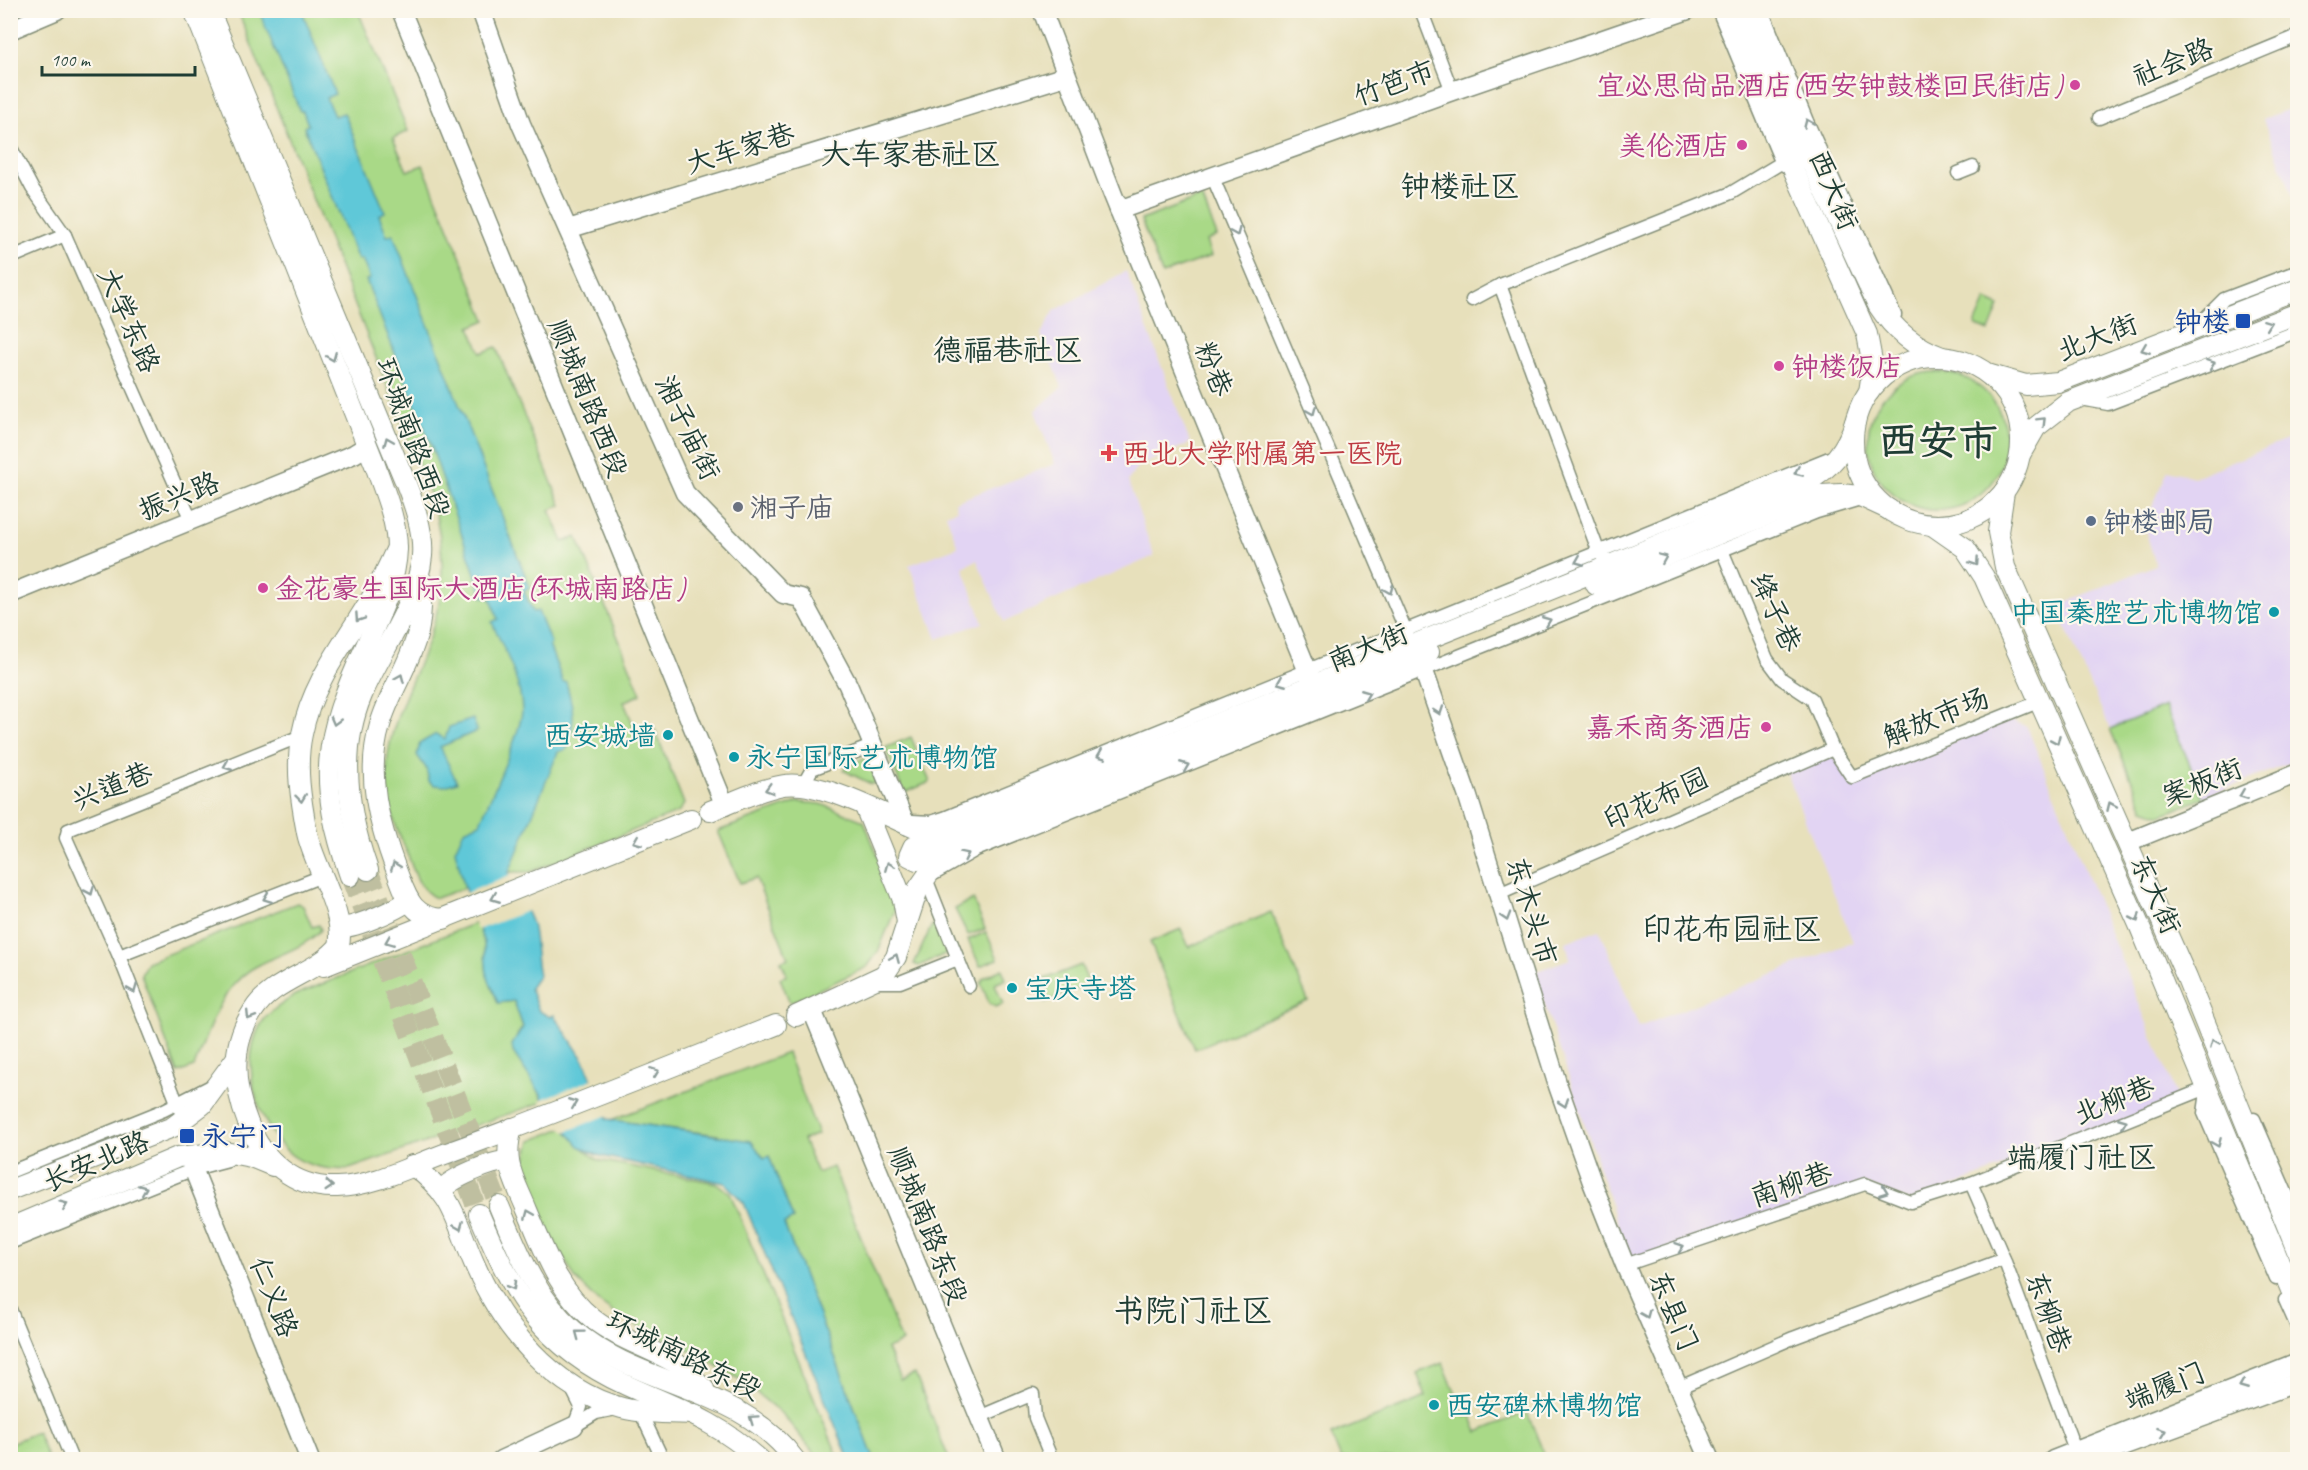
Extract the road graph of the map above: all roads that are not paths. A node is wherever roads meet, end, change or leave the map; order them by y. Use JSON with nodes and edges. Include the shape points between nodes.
{"nodes":[{"id":1,"x":57,"y":10,"type":"edge"},
{"id":2,"x":181,"y":10,"type":"edge"},
{"id":3,"x":194,"y":10,"type":"edge"},
{"id":4,"x":209,"y":10,"type":"edge"},
{"id":5,"x":223,"y":10,"type":"edge"},
{"id":6,"x":401,"y":10,"type":"edge"},
{"id":7,"x":481,"y":10,"type":"edge"},
{"id":8,"x":1042,"y":10,"type":"edge"},
{"id":9,"x":1421,"y":10,"type":"edge"},
{"id":10,"x":1688,"y":10,"type":"edge"},
{"id":11,"x":1718,"y":10,"type":"edge"},
{"id":12,"x":1734,"y":10,"type":"edge"},
{"id":13,"x":1748,"y":10,"type":"edge"},
{"id":14,"x":1762,"y":10,"type":"edge"},
{"id":15,"x":10,"y":30,"type":"edge"},
{"id":16,"x":2298,"y":36,"type":"edge"},
{"id":17,"x":1066,"y":76,"type":"junction"},
{"id":18,"x":1452,"y":91,"type":"junction"},
{"id":19,"x":2099,"y":118,"type":"dead end"},
{"id":20,"x":10,"y":146,"type":"edge"},
{"id":21,"x":1788,"y":167,"type":"junction"},
{"id":22,"x":1973,"y":167,"type":"dead end"},
{"id":23,"x":1958,"y":173,"type":"dead end"},
{"id":24,"x":1213,"y":178,"type":"junction"},
{"id":25,"x":1119,"y":210,"type":"junction"},
{"id":26,"x":568,"y":229,"type":"junction"},
{"id":27,"x":65,"y":235,"type":"junction"},
{"id":28,"x":10,"y":258,"type":"edge"},
{"id":29,"x":2298,"y":271,"type":"edge"},
{"id":30,"x":1500,"y":285,"type":"junction"},
{"id":31,"x":2298,"y":289,"type":"edge"},
{"id":32,"x":1472,"y":300,"type":"dead end"},
{"id":33,"x":329,"y":301,"type":"junction"},
{"id":34,"x":2298,"y":313,"type":"edge"},
{"id":35,"x":2193,"y":330,"type":"junction"},
{"id":36,"x":322,"y":331,"type":"junction"},
{"id":37,"x":2298,"y":331,"type":"edge"},
{"id":38,"x":1916,"y":345,"type":"junction"},
{"id":39,"x":1942,"y":357,"type":"junction"},
{"id":40,"x":1981,"y":370,"type":"junction"},
{"id":41,"x":1869,"y":392,"type":"junction"},
{"id":42,"x":2077,"y":398,"type":"junction"},
{"id":43,"x":1856,"y":422,"type":"junction"},
{"id":44,"x":367,"y":446,"type":"junction"},
{"id":45,"x":2020,"y":455,"type":"junction"},
{"id":46,"x":2004,"y":492,"type":"junction"},
{"id":47,"x":1869,"y":499,"type":"junction"},
{"id":48,"x":1890,"y":510,"type":"junction"},
{"id":49,"x":191,"y":520,"type":"junction"},
{"id":50,"x":1932,"y":525,"type":"junction"},
{"id":51,"x":397,"y":548,"type":"junction"},
{"id":52,"x":1722,"y":550,"type":"junction"},
{"id":53,"x":422,"y":556,"type":"junction"},
{"id":54,"x":1605,"y":559,"type":"junction"},
{"id":55,"x":10,"y":594,"type":"edge"},
{"id":56,"x":1415,"y":651,"type":"junction"},
{"id":57,"x":1311,"y":677,"type":"junction"},
{"id":58,"x":2038,"y":702,"type":"junction"},
{"id":59,"x":301,"y":736,"type":"junction"},
{"id":60,"x":874,"y":745,"type":"junction"},
{"id":61,"x":1833,"y":749,"type":"junction"},
{"id":62,"x":2298,"y":773,"type":"edge"},
{"id":63,"x":1852,"y":777,"type":"joint"},
{"id":64,"x":803,"y":785,"type":"junction"},
{"id":65,"x":718,"y":808,"type":"joint"},
{"id":66,"x":872,"y":811,"type":"junction"},
{"id":67,"x":691,"y":819,"type":"dead end"},
{"id":68,"x":905,"y":823,"type":"junction"},
{"id":69,"x":956,"y":837,"type":"junction"},
{"id":70,"x":2128,"y":842,"type":"junction"},
{"id":71,"x":322,"y":876,"type":"junction"},
{"id":72,"x":924,"y":881,"type":"junction"},
{"id":73,"x":1499,"y":894,"type":"junction"},
{"id":74,"x":409,"y":900,"type":"junction"},
{"id":75,"x":444,"y":919,"type":"junction"},
{"id":76,"x":907,"y":922,"type":"junction"},
{"id":77,"x":340,"y":927,"type":"junction"},
{"id":78,"x":119,"y":956,"type":"junction"},
{"id":79,"x":958,"y":959,"type":"junction"},
{"id":80,"x":293,"y":978,"type":"junction"},
{"id":81,"x":873,"y":982,"type":"junction"},
{"id":82,"x":969,"y":986,"type":"dead end"},
{"id":83,"x":804,"y":1013,"type":"joint"},
{"id":84,"x":776,"y":1025,"type":"dead end"},
{"id":85,"x":230,"y":1068,"type":"junction"},
{"id":86,"x":2228,"y":1077,"type":"junction"},
{"id":87,"x":2208,"y":1088,"type":"junction"},
{"id":88,"x":181,"y":1111,"type":"junction"},
{"id":89,"x":512,"y":1128,"type":"junction"},
{"id":90,"x":508,"y":1161,"type":"junction"},
{"id":91,"x":191,"y":1162,"type":"junction"},
{"id":92,"x":268,"y":1163,"type":"junction"},
{"id":93,"x":412,"y":1165,"type":"junction"},
{"id":94,"x":10,"y":1172,"type":"edge"},
{"id":95,"x":1592,"y":1182,"type":"joint"},
{"id":96,"x":1971,"y":1182,"type":"junction"},
{"id":97,"x":10,"y":1190,"type":"edge"},
{"id":98,"x":442,"y":1190,"type":"junction"},
{"id":99,"x":499,"y":1206,"type":"tunnel mouth"},
{"id":100,"x":479,"y":1214,"type":"tunnel mouth"},
{"id":101,"x":2298,"y":1220,"type":"edge"},
{"id":102,"x":10,"y":1228,"type":"edge"},
{"id":103,"x":10,"y":1243,"type":"edge"},
{"id":104,"x":2298,"y":1253,"type":"edge"},
{"id":105,"x":2004,"y":1259,"type":"junction"},
{"id":106,"x":1625,"y":1265,"type":"junction"},
{"id":107,"x":2298,"y":1307,"type":"edge"},
{"id":108,"x":10,"y":1308,"type":"edge"},
{"id":109,"x":2298,"y":1329,"type":"edge"},
{"id":110,"x":2298,"y":1363,"type":"edge"},
{"id":111,"x":564,"y":1379,"type":"junction"},
{"id":112,"x":2298,"y":1382,"type":"edge"},
{"id":113,"x":1678,"y":1388,"type":"junction"},
{"id":114,"x":713,"y":1397,"type":"junction"},
{"id":115,"x":631,"y":1410,"type":"junction"},
{"id":116,"x":695,"y":1414,"type":"junction"},
{"id":117,"x":979,"y":1417,"type":"junction"},
{"id":118,"x":574,"y":1426,"type":"junction"},
{"id":119,"x":2080,"y":1457,"type":"edge"},
{"id":120,"x":72,"y":1460,"type":"edge"},
{"id":121,"x":310,"y":1460,"type":"edge"},
{"id":122,"x":501,"y":1460,"type":"edge"},
{"id":123,"x":663,"y":1460,"type":"edge"},
{"id":124,"x":760,"y":1460,"type":"edge"},
{"id":125,"x":795,"y":1460,"type":"edge"},
{"id":126,"x":997,"y":1460,"type":"edge"},
{"id":127,"x":1052,"y":1460,"type":"edge"},
{"id":128,"x":1710,"y":1460,"type":"edge"},
{"id":129,"x":2053,"y":1460,"type":"edge"}],
"edges":[{"from":1,"to":15,"type":"street"},
{"from":2,"to":36,"type":"main road","name":"环城南路西段","via":[[260,204]]},
{"from":3,"to":36,"type":"main road","name":"环城南路西段"},
{"from":4,"to":33,"type":"main road","name":"环城南路西段"},
{"from":5,"to":33,"type":"main road","name":"环城南路西段","via":[[315,237]]},
{"from":6,"to":65,"type":"street","name":"顺城南路西段"},
{"from":7,"to":26,"type":"street","name":"湘子庙街","via":[[521,124]]},
{"from":8,"to":17,"type":"street","name":"粉巷"},
{"from":9,"to":18,"type":"street"},
{"from":10,"to":18,"type":"street","name":"竹笆市"},
{"from":11,"to":21,"type":"street"},
{"from":12,"to":21,"type":"main road","name":"西大街"},
{"from":13,"to":38,"type":"main road","name":"西大街","via":[[1802,140],[1878,305]]},
{"from":38,"to":14,"type":"street","one_way":true,"via":[[1883,293]]},
{"from":16,"to":19,"type":"street","name":"社会路"},
{"from":17,"to":25,"type":"street","name":"粉巷"},
{"from":17,"to":26,"type":"street","name":"大车家巷"},
{"from":18,"to":24,"type":"street","name":"竹笆市"},
{"from":20,"to":27,"type":"street","name":"大学东路","via":[[32,188]]},
{"from":21,"to":30,"type":"street"},
{"from":21,"to":41,"type":"main road","name":"西大街","via":[[1864,323],[1873,366]]},
{"from":22,"to":23,"type":"street"},
{"from":24,"to":25,"type":"street","name":"竹笆市"},
{"from":24,"to":56,"type":"street","one_way":true},
{"from":25,"to":57,"type":"street","name":"粉巷"},
{"from":26,"to":60,"type":"street","name":"湘子庙街","via":[[685,493],[783,594],[801,598],[849,685]]},
{"from":27,"to":28,"type":"street"},
{"from":27,"to":49,"type":"street","name":"大学东路"},
{"from":29,"to":35,"type":"street","via":[[2224,299]]},
{"from":30,"to":32,"type":"street"},
{"from":30,"to":54,"type":"street"},
{"from":31,"to":35,"type":"main road","name":"北大街"},
{"from":53,"to":33,"type":"main road","name":"环城南路西段","one_way":true,"via":[[420,530],[405,481]]},
{"from":42,"to":34,"type":"main road","name":"北大街","one_way":true},
{"from":35,"to":40,"type":"main road","name":"北大街","one_way":true,"via":[[2048,385],[2014,383]]},
{"from":36,"to":44,"type":"main road","name":"环城南路西段","one_way":true},
{"from":42,"to":37,"type":"street","one_way":true,"via":[[2108,404]]},
{"from":38,"to":39,"type":"main road","name":"西大街"},
{"from":39,"to":40,"type":"main road"},
{"from":39,"to":41,"type":"main road","via":[[1917,360],[1894,369]]},
{"from":40,"to":45,"type":"main road","via":[[2000,386],[2013,406],[2020,431]]},
{"from":41,"to":43,"type":"main road"},
{"from":45,"to":42,"type":"main road","name":"北大街","one_way":true,"via":[[2044,419]]},
{"from":43,"to":48,"type":"main road","via":[[1854,447],[1859,472],[1872,493]]},
{"from":43,"to":54,"type":"main road","name":"南大街","one_way":true,"via":[[1832,464],[1805,483]]},
{"from":44,"to":49,"type":"street","name":"振兴路"},
{"from":44,"to":51,"type":"main road","name":"环城南路西段","via":[[389,506]]},
{"from":45,"to":46,"type":"main road"},
{"from":46,"to":50,"type":"main road","via":[[1976,516]]},
{"from":70,"to":46,"type":"main road","name":"东大街","one_way":true,"via":[[2005,567],[1998,532]]},
{"from":47,"to":48,"type":"main road","name":"南大街"},
{"from":47,"to":52,"type":"street","via":[[1829,507]]},
{"from":56,"to":47,"type":"main road","name":"南大街","one_way":true,"via":[[1811,498],[1841,494]]},
{"from":48,"to":50,"type":"main road"},
{"from":49,"to":55,"type":"street","name":"振兴路"},
{"from":50,"to":58,"type":"main road","name":"东大街","one_way":true,"via":[[1957,541],[1978,567]]},
{"from":51,"to":53,"type":"main road","name":"环城南路西段","one_way":true,"via":[[388,595],[345,689],[331,737],[328,793],[334,827],[359,873],[347,780],[353,723],[361,696],[412,592]]},
{"from":51,"to":59,"type":"main road","one_way":true,"via":[[374,595],[320,683]]},
{"from":56,"to":52,"type":"street","one_way":true},
{"from":52,"to":61,"type":"street","name":"绛子巷","via":[[1767,659],[1782,680],[1812,699]]},
{"from":74,"to":53,"type":"main road","one_way":true,"via":[[380,822],[373,774],[380,725],[418,632]]},
{"from":54,"to":56,"type":"main road","name":"南大街","one_way":true},
{"from":56,"to":57,"type":"main road","name":"南大街"},
{"from":56,"to":69,"type":"main road","name":"南大街"},
{"from":72,"to":56,"type":"street","one_way":true,"via":[[976,850]]},
{"from":56,"to":73,"type":"street","name":"东木头市","one_way":true},
{"from":57,"to":68,"type":"street","one_way":true,"via":[[944,818]]},
{"from":57,"to":69,"type":"main road","name":"南大街"},
{"from":58,"to":63,"type":"street","name":"解放市场"},
{"from":58,"to":87,"type":"main road","name":"东大街","one_way":true},
{"from":59,"to":71,"type":"main road","one_way":true,"via":[[299,784],[303,812]]},
{"from":59,"to":78,"type":"street","name":"兴道巷","one_way":true,"via":[[68,830],[66,838]]},
{"from":60,"to":64,"type":"street","via":[[812,769]]},
{"from":60,"to":68,"type":"street","name":"湘子庙街"},
{"from":61,"to":63,"type":"street","name":"绛子巷"},
{"from":61,"to":73,"type":"street","name":"印花布园"},
{"from":62,"to":70,"type":"street","name":"案板街","one_way":true},
{"from":64,"to":65,"type":"main road","name":"南大街","one_way":true,"via":[[786,784],[763,790]]},
{"from":64,"to":66,"type":"main road","name":"南大街","via":[[828,790]]},
{"from":66,"to":68,"type":"main road","name":"南大街"},
{"from":76,"to":66,"type":"main road","one_way":true},
{"from":67,"to":75,"type":"main road","one_way":true},
{"from":68,"to":69,"type":"main road","name":"南大街","via":[[931,836]]},
{"from":69,"to":72,"type":"main road","name":"南大街"},
{"from":86,"to":70,"type":"main road","name":"东大街","one_way":true},
{"from":71,"to":77,"type":"main road"},
{"from":71,"to":78,"type":"street","one_way":true},
{"from":72,"to":76,"type":"main road","name":"南大街"},
{"from":72,"to":79,"type":"street"},
{"from":73,"to":95,"type":"street","name":"东木头市","one_way":true},
{"from":74,"to":75,"type":"main road","via":[[428,918]]},
{"from":74,"to":77,"type":"main road","via":[[346,928]]},
{"from":75,"to":80,"type":"main road","one_way":true},
{"from":81,"to":76,"type":"main road","name":"南大街","one_way":true,"via":[[891,967]]},
{"from":77,"to":80,"type":"main road","via":[[339,945],[332,953]]},
{"from":78,"to":88,"type":"street","name":"兴道巷","one_way":true},
{"from":79,"to":81,"type":"street","via":[[900,982]]},
{"from":79,"to":82,"type":"street"},
{"from":80,"to":85,"type":"main road","one_way":true,"via":[[269,992],[255,1008],[237,1043]]},
{"from":81,"to":83,"type":"main road"},
{"from":83,"to":117,"type":"street","name":"顺城南路东段"},
{"from":89,"to":84,"type":"main road","name":"长安北路","one_way":true},
{"from":85,"to":88,"type":"main road","name":"长安北路","via":[[208,1098]]},
{"from":85,"to":92,"type":"main road","via":[[248,1124]]},
{"from":86,"to":101,"type":"street","via":[[2253,1116]]},
{"from":86,"to":104,"type":"main road","name":"东大街"},
{"from":96,"to":87,"type":"street","name":"北柳巷","one_way":true},
{"from":87,"to":107,"type":"main road","name":"东大街"},
{"from":87,"to":109,"type":"street","one_way":true,"via":[[2204,1113]]},
{"from":88,"to":94,"type":"street"},
{"from":88,"to":97,"type":"main road","name":"长安北路","via":[[173,1127]]},
{"from":89,"to":90,"type":"main road"},
{"from":89,"to":93,"type":"main road","name":"长安北路"},
{"from":90,"to":98,"type":"main road","via":[[447,1183]]},
{"from":114,"to":90,"type":"main road","one_way":true,"via":[[674,1362],[606,1328],[578,1305],[551,1265]]},
{"from":91,"to":92,"type":"main road","name":"长安北路","via":[[225,1152]]},
{"from":102,"to":91,"type":"main road","name":"长安北路","one_way":true,"via":[[178,1157]]},
{"from":103,"to":91,"type":"street","one_way":true},
{"from":91,"to":121,"type":"street","name":"仁义路"},
{"from":92,"to":93,"type":"main road","name":"长安北路","one_way":true,"via":[[315,1185],[337,1188],[362,1184]]},
{"from":93,"to":98,"type":"main road"},
{"from":95,"to":106,"type":"street","name":"东县门"},
{"from":96,"to":105,"type":"street","name":"东柳巷"},
{"from":106,"to":96,"type":"street","name":"南柳巷","one_way":true,"via":[[1865,1184],[1911,1202]]},
{"from":98,"to":111,"type":"main road","one_way":true,"via":[[474,1264],[501,1313],[534,1354]]},
{"from":114,"to":99,"type":"main road","name":"环城南路东段","one_way":true,"via":[[615,1358],[573,1330],[554,1311],[524,1266]]},
{"from":100,"to":116,"type":"main road","name":"环城南路东段","one_way":true,"via":[[516,1292],[547,1332],[602,1373]]},
{"from":105,"to":113,"type":"street","via":[[1793,1338]]},
{"from":105,"to":119,"type":"street","name":"东柳巷"},
{"from":106,"to":113,"type":"street","name":"东县门","one_way":true},
{"from":108,"to":120,"type":"street"},
{"from":110,"to":119,"type":"street","name":"端履门","one_way":true},
{"from":111,"to":115,"type":"main road","via":[[598,1399]]},
{"from":111,"to":118,"type":"street","via":[[581,1407]]},
{"from":119,"to":112,"type":"street","name":"端履门","one_way":true},
{"from":113,"to":128,"type":"street","name":"东县门"},
{"from":125,"to":114,"type":"main road","name":"环城南路东段","one_way":true,"via":[[756,1421]]},
{"from":115,"to":116,"type":"main road"},
{"from":115,"to":118,"type":"street","via":[[596,1413]]},
{"from":115,"to":123,"type":"street"},
{"from":116,"to":124,"type":"main road","name":"环城南路东段","via":[[717,1425]]},
{"from":117,"to":126,"type":"street","name":"顺城南路东段"},
{"from":117,"to":127,"type":"street","via":[[1033,1394],[1035,1418]]},
{"from":118,"to":122,"type":"street"},
{"from":119,"to":129,"type":"street","name":"端履门"}]}
